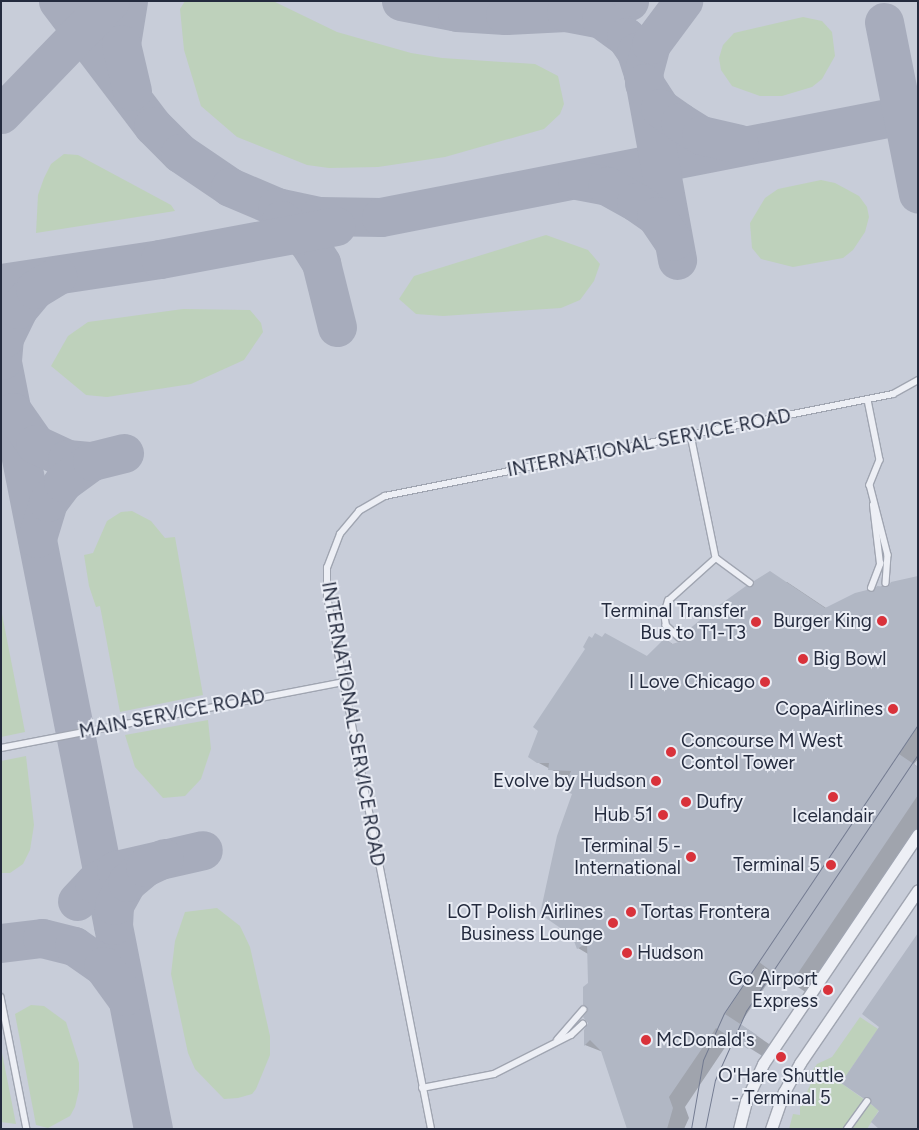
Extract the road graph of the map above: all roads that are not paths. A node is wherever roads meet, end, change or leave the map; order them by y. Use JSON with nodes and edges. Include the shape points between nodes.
{"nodes":[{"id":1,"x":918,"y":380,"type":"edge"},
{"id":2,"x":868,"y":400,"type":"junction"},
{"id":3,"x":691,"y":435,"type":"junction"},
{"id":4,"x":873,"y":500,"type":"junction"},
{"id":5,"x":716,"y":558,"type":"junction"},
{"id":6,"x":750,"y":583,"type":"dead end"},
{"id":7,"x":886,"y":583,"type":"dead end"},
{"id":8,"x":871,"y":588,"type":"dead end"},
{"id":9,"x":679,"y":638,"type":"dead end"},
{"id":10,"x":343,"y":682,"type":"junction"},
{"id":11,"x":1,"y":748,"type":"edge"},
{"id":12,"x":918,"y":834,"type":"edge"},
{"id":13,"x":918,"y":890,"type":"edge"},
{"id":14,"x":1,"y":998,"type":"edge"},
{"id":15,"x":583,"y":1010,"type":"dead end"},
{"id":16,"x":583,"y":1024,"type":"dead end"},
{"id":17,"x":557,"y":1040,"type":"junction"},
{"id":18,"x":422,"y":1088,"type":"junction"},
{"id":19,"x":867,"y":1101,"type":"dead end"},
{"id":20,"x":27,"y":1129,"type":"edge"},
{"id":21,"x":431,"y":1129,"type":"edge"},
{"id":22,"x":739,"y":1129,"type":"edge"},
{"id":23,"x":772,"y":1129,"type":"edge"},
{"id":24,"x":847,"y":1129,"type":"edge"}],
"edges":[{"from":1,"to":2,"type":"lane","name":"INTERNATIONAL SERVICE ROAD","via":[[892,394]]},
{"from":2,"to":3,"type":"lane","name":"INTERNATIONAL SERVICE ROAD"},
{"from":2,"to":4,"type":"lane","via":[[880,460],[870,485]]},
{"from":3,"to":5,"type":"lane"},
{"from":3,"to":10,"type":"lane","name":"INTERNATIONAL SERVICE ROAD","via":[[403,491],[385,496],[359,511],[340,534],[327,568],[325,585]]},
{"from":4,"to":7,"type":"lane","via":[[888,555]]},
{"from":4,"to":8,"type":"lane","via":[[873,526],[880,564]]},
{"from":5,"to":6,"type":"lane"},
{"from":5,"to":9,"type":"lane","via":[[668,601],[664,614],[666,626]]},
{"from":10,"to":11,"type":"lane","name":"MAIN SERVICE ROAD"},
{"from":10,"to":18,"type":"lane","name":"INTERNATIONAL SERVICE ROAD"},
{"from":12,"to":22,"type":"street","via":[[763,1064],[746,1100]]},
{"from":13,"to":23,"type":"street","via":[[797,1068]]},
{"from":14,"to":20,"type":"lane"},
{"from":15,"to":17,"type":"lane"},
{"from":16,"to":17,"type":"lane","via":[[571,1035]]},
{"from":17,"to":18,"type":"lane","via":[[494,1074]]},
{"from":18,"to":21,"type":"lane","name":"INTERNATIONAL SERVICE ROAD"},
{"from":19,"to":24,"type":"lane"}]}
